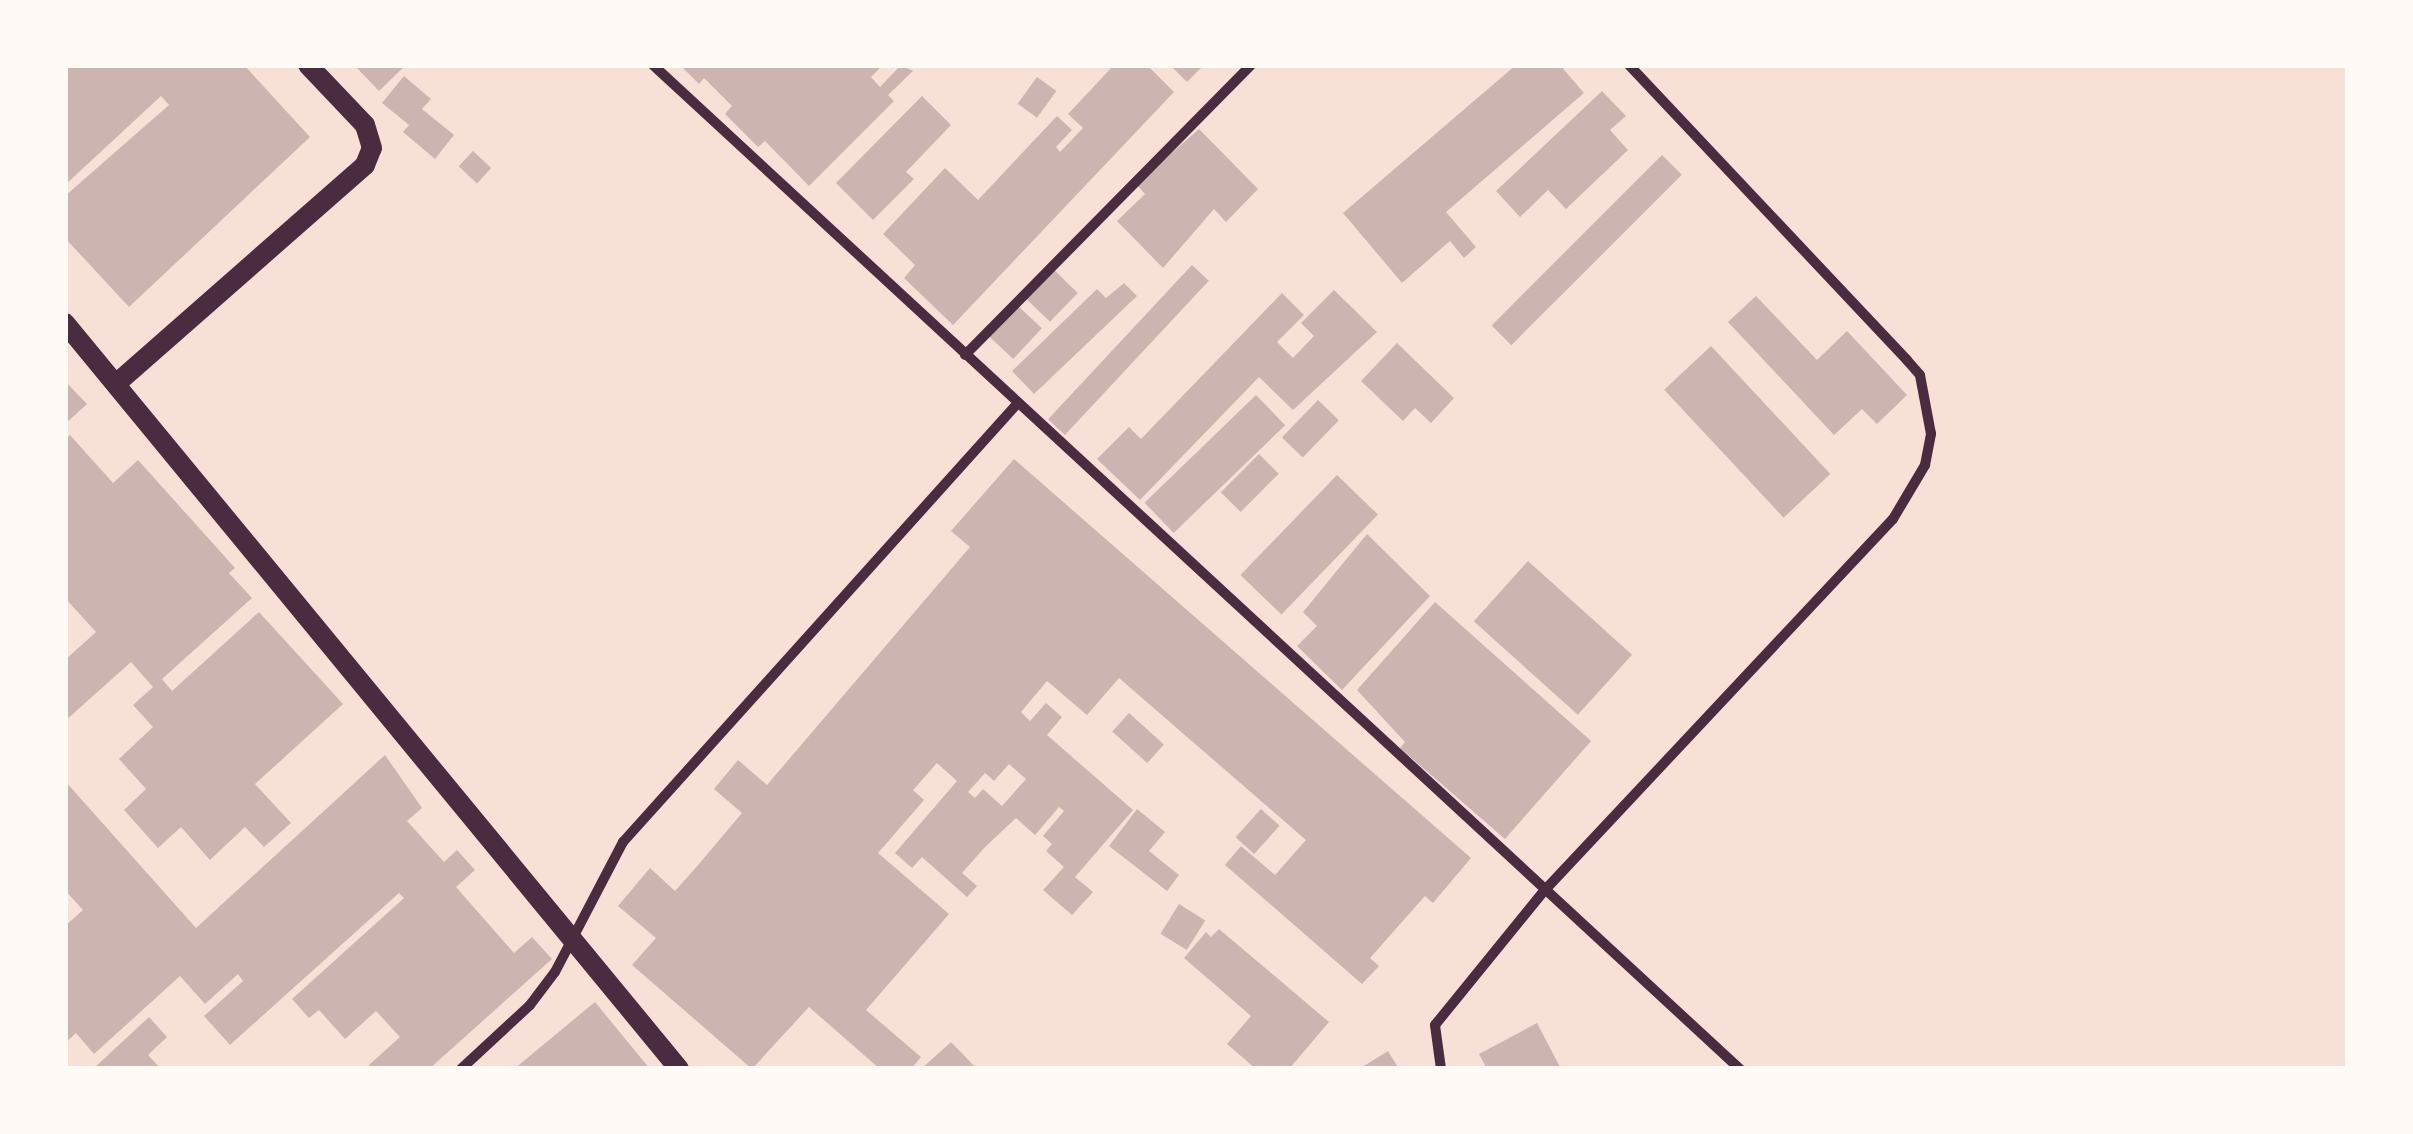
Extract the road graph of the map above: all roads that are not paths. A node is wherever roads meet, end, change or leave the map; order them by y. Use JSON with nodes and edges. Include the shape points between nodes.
{"nodes":[{"id":1,"x":308,"y":65,"type":"edge"},
{"id":2,"x":653,"y":65,"type":"edge"},
{"id":3,"x":1251,"y":65,"type":"edge"},
{"id":4,"x":1629,"y":65,"type":"edge"},
{"id":5,"x":65,"y":323,"type":"edge"},
{"id":6,"x":964,"y":355,"type":"junction"},
{"id":7,"x":117,"y":384,"type":"junction"},
{"id":8,"x":1016,"y":404,"type":"junction"},
{"id":9,"x":1544,"y":891,"type":"junction"},
{"id":10,"x":573,"y":940,"type":"junction"},
{"id":11,"x":461,"y":1069,"type":"edge"},
{"id":12,"x":679,"y":1069,"type":"edge"},
{"id":13,"x":1442,"y":1069,"type":"edge"},
{"id":14,"x":1740,"y":1069,"type":"edge"}],
"edges":[{"from":1,"to":7,"type":"main road","via":[[365,125],[372,148],[357,177]]},
{"from":2,"to":6,"type":"street"},
{"from":3,"to":6,"type":"street"},
{"from":4,"to":9,"type":"street","via":[[1907,360],[1920,376],[1931,434],[1925,465],[1892,519]]},
{"from":5,"to":7,"type":"main road"},
{"from":6,"to":8,"type":"street"},
{"from":7,"to":10,"type":"main road"},
{"from":8,"to":9,"type":"street"},
{"from":8,"to":10,"type":"street","via":[[623,842]]},
{"from":9,"to":13,"type":"street","via":[[1435,1025]]},
{"from":9,"to":14,"type":"street"},
{"from":10,"to":11,"type":"street","via":[[530,1005]]},
{"from":10,"to":12,"type":"main road"}]}
